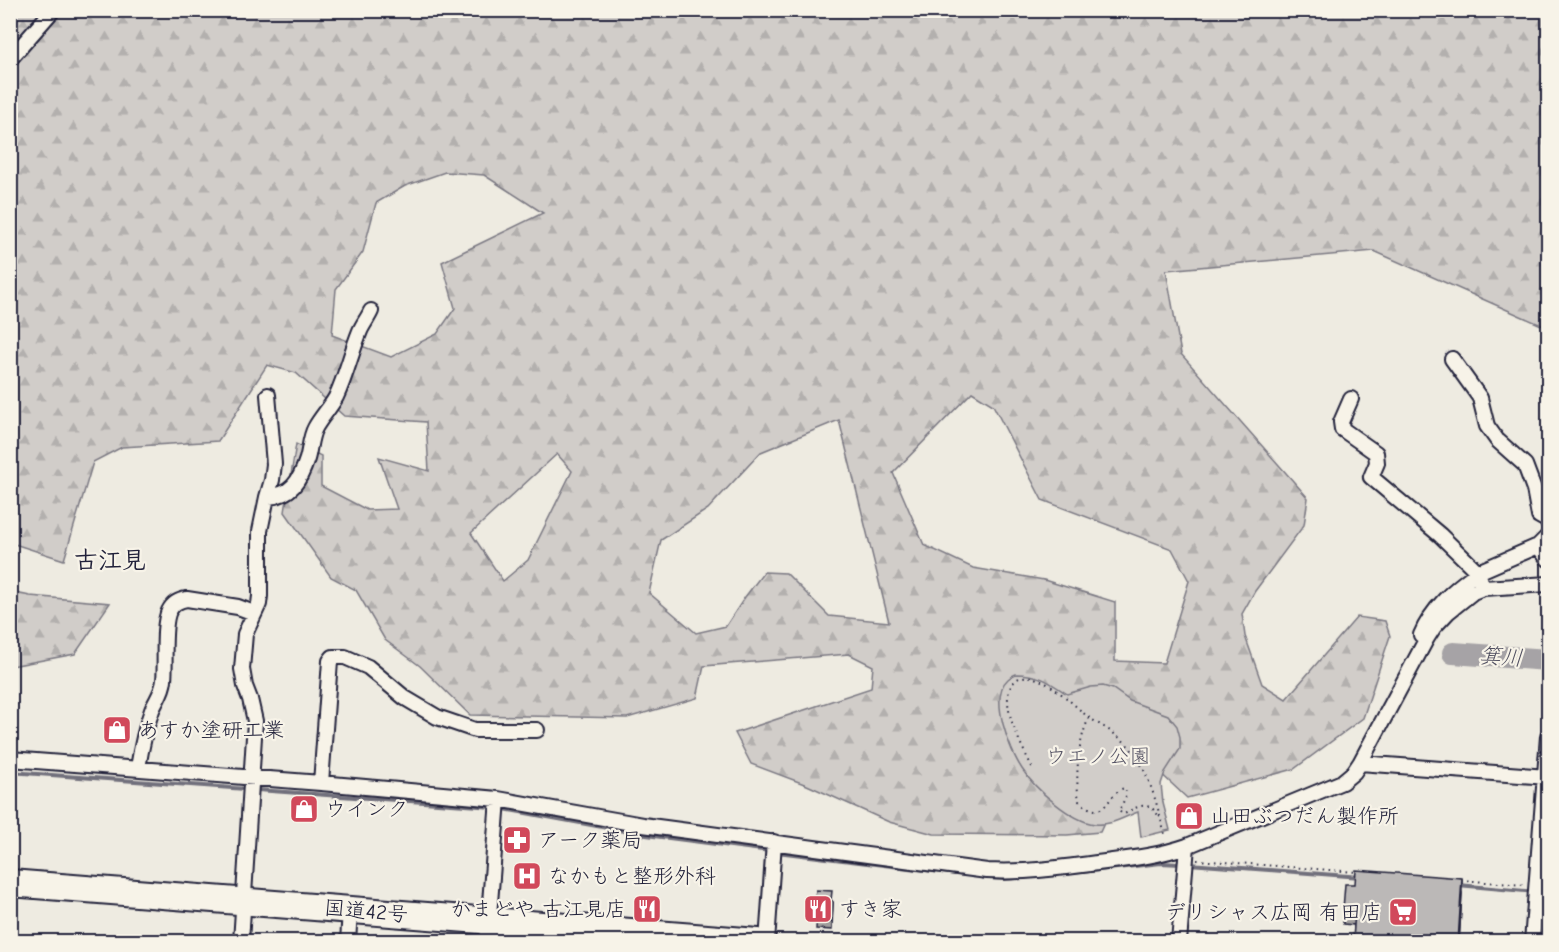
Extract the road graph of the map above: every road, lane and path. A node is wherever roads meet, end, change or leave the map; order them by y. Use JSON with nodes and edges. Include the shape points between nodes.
{"nodes":[{"id":1,"x":53,"y":10,"type":"edge"},
{"id":2,"x":10,"y":59,"type":"edge"},
{"id":3,"x":371,"y":311,"type":"dead end"},
{"id":4,"x":1452,"y":359,"type":"dead end"},
{"id":5,"x":268,"y":395,"type":"dead end"},
{"id":6,"x":1351,"y":399,"type":"dead end"},
{"id":7,"x":267,"y":498,"type":"junction"},
{"id":8,"x":1548,"y":521,"type":"edge"},
{"id":9,"x":1543,"y":541,"type":"edge"},
{"id":10,"x":1548,"y":559,"type":"edge"},
{"id":11,"x":1478,"y":572,"type":"junction"},
{"id":12,"x":1548,"y":584,"type":"edge"},
{"id":13,"x":1482,"y":588,"type":"junction"},
{"id":14,"x":254,"y":613,"type":"junction"},
{"id":15,"x":1411,"y":667,"type":"junction"},
{"id":16,"x":1089,"y":718,"type":"junction"},
{"id":17,"x":537,"y":730,"type":"dead end"},
{"id":18,"x":1548,"y":736,"type":"edge"},
{"id":19,"x":10,"y":759,"type":"edge"},
{"id":20,"x":1360,"y":763,"type":"junction"},
{"id":21,"x":1032,"y":767,"type":"dead end"},
{"id":22,"x":138,"y":768,"type":"junction"},
{"id":23,"x":1547,"y":776,"type":"edge"},
{"id":24,"x":252,"y":778,"type":"junction"},
{"id":25,"x":321,"y":783,"type":"junction"},
{"id":26,"x":498,"y":799,"type":"junction"},
{"id":27,"x":1161,"y":820,"type":"junction"},
{"id":28,"x":774,"y":842,"type":"junction"},
{"id":29,"x":1171,"y":852,"type":"junction"},
{"id":30,"x":1187,"y":853,"type":"junction"},
{"id":31,"x":1361,"y":873,"type":"edge"},
{"id":32,"x":1454,"y":880,"type":"edge"},
{"id":33,"x":10,"y":882,"type":"edge"},
{"id":34,"x":63,"y":887,"type":"junction"},
{"id":35,"x":1542,"y":887,"type":"edge"},
{"id":36,"x":10,"y":890,"type":"edge"},
{"id":37,"x":244,"y":901,"type":"junction"},
{"id":38,"x":350,"y":910,"type":"junction"},
{"id":39,"x":488,"y":931,"type":"edge"},
{"id":40,"x":241,"y":942,"type":"edge"},
{"id":41,"x":348,"y":942,"type":"edge"},
{"id":42,"x":758,"y":942,"type":"edge"},
{"id":43,"x":767,"y":942,"type":"edge"},
{"id":44,"x":1179,"y":942,"type":"edge"},
{"id":45,"x":1532,"y":942,"type":"edge"}],
"edges":[{"from":1,"to":2,"type":"street"},
{"from":3,"to":7,"type":"street","via":[[330,408],[315,428],[298,481],[289,491]]},
{"from":4,"to":8,"type":"street","via":[[1480,398],[1487,426],[1525,465],[1539,516]]},
{"from":5,"to":7,"type":"street","via":[[274,464]]},
{"from":6,"to":11,"type":"street","via":[[1342,429],[1376,453],[1377,463],[1371,477]]},
{"from":7,"to":14,"type":"street","via":[[260,531],[260,596]]},
{"from":9,"to":10,"type":"street"},
{"from":9,"to":11,"type":"street"},
{"from":11,"to":13,"type":"street"},
{"from":11,"to":15,"type":"street","via":[[1443,600],[1430,616]]},
{"from":12,"to":13,"type":"street"},
{"from":13,"to":15,"type":"street","via":[[1465,596],[1441,619]]},
{"from":14,"to":22,"type":"street","via":[[187,599],[173,605],[166,621],[162,691],[150,718]]},
{"from":14,"to":24,"type":"street","via":[[245,634],[242,669],[255,721]]},
{"from":15,"to":20,"type":"street"},
{"from":16,"to":21,"type":"path","via":[[1042,681],[1029,676],[1013,682],[1008,693],[1010,717]]},
{"from":16,"to":27,"type":"path","via":[[1131,749],[1150,783]]},
{"from":16,"to":27,"type":"path","via":[[1080,750],[1078,801],[1085,807],[1101,808],[1119,789],[1125,788],[1127,794],[1119,807],[1120,813],[1145,805]]},
{"from":17,"to":25,"type":"street","via":[[475,730],[437,717],[405,698],[368,667],[345,657],[333,657]]},
{"from":18,"to":23,"type":"street"},
{"from":19,"to":22,"type":"street"},
{"from":20,"to":23,"type":"street"},
{"from":20,"to":30,"type":"street","via":[[1342,782]]},
{"from":22,"to":24,"type":"street"},
{"from":23,"to":35,"type":"street"},
{"from":24,"to":25,"type":"street"},
{"from":24,"to":37,"type":"street"},
{"from":25,"to":26,"type":"street"},
{"from":26,"to":28,"type":"street","via":[[619,821]]},
{"from":26,"to":39,"type":"street"},
{"from":27,"to":29,"type":"path"},
{"from":28,"to":29,"type":"street","via":[[998,872],[1059,868]]},
{"from":28,"to":43,"type":"street"},
{"from":29,"to":30,"type":"street"},
{"from":30,"to":31,"type":"path"},
{"from":30,"to":44,"type":"street"},
{"from":32,"to":35,"type":"path"},
{"from":33,"to":34,"type":"highway","name":"国道42号"},
{"from":34,"to":36,"type":"street"},
{"from":34,"to":37,"type":"highway","name":"国道42号"},
{"from":35,"to":45,"type":"street"},
{"from":37,"to":38,"type":"highway","name":"国道42号"},
{"from":37,"to":40,"type":"street"},
{"from":38,"to":39,"type":"highway","name":"国道42号"},
{"from":38,"to":41,"type":"street"},
{"from":39,"to":42,"type":"highway","name":"国道42号"}]}
